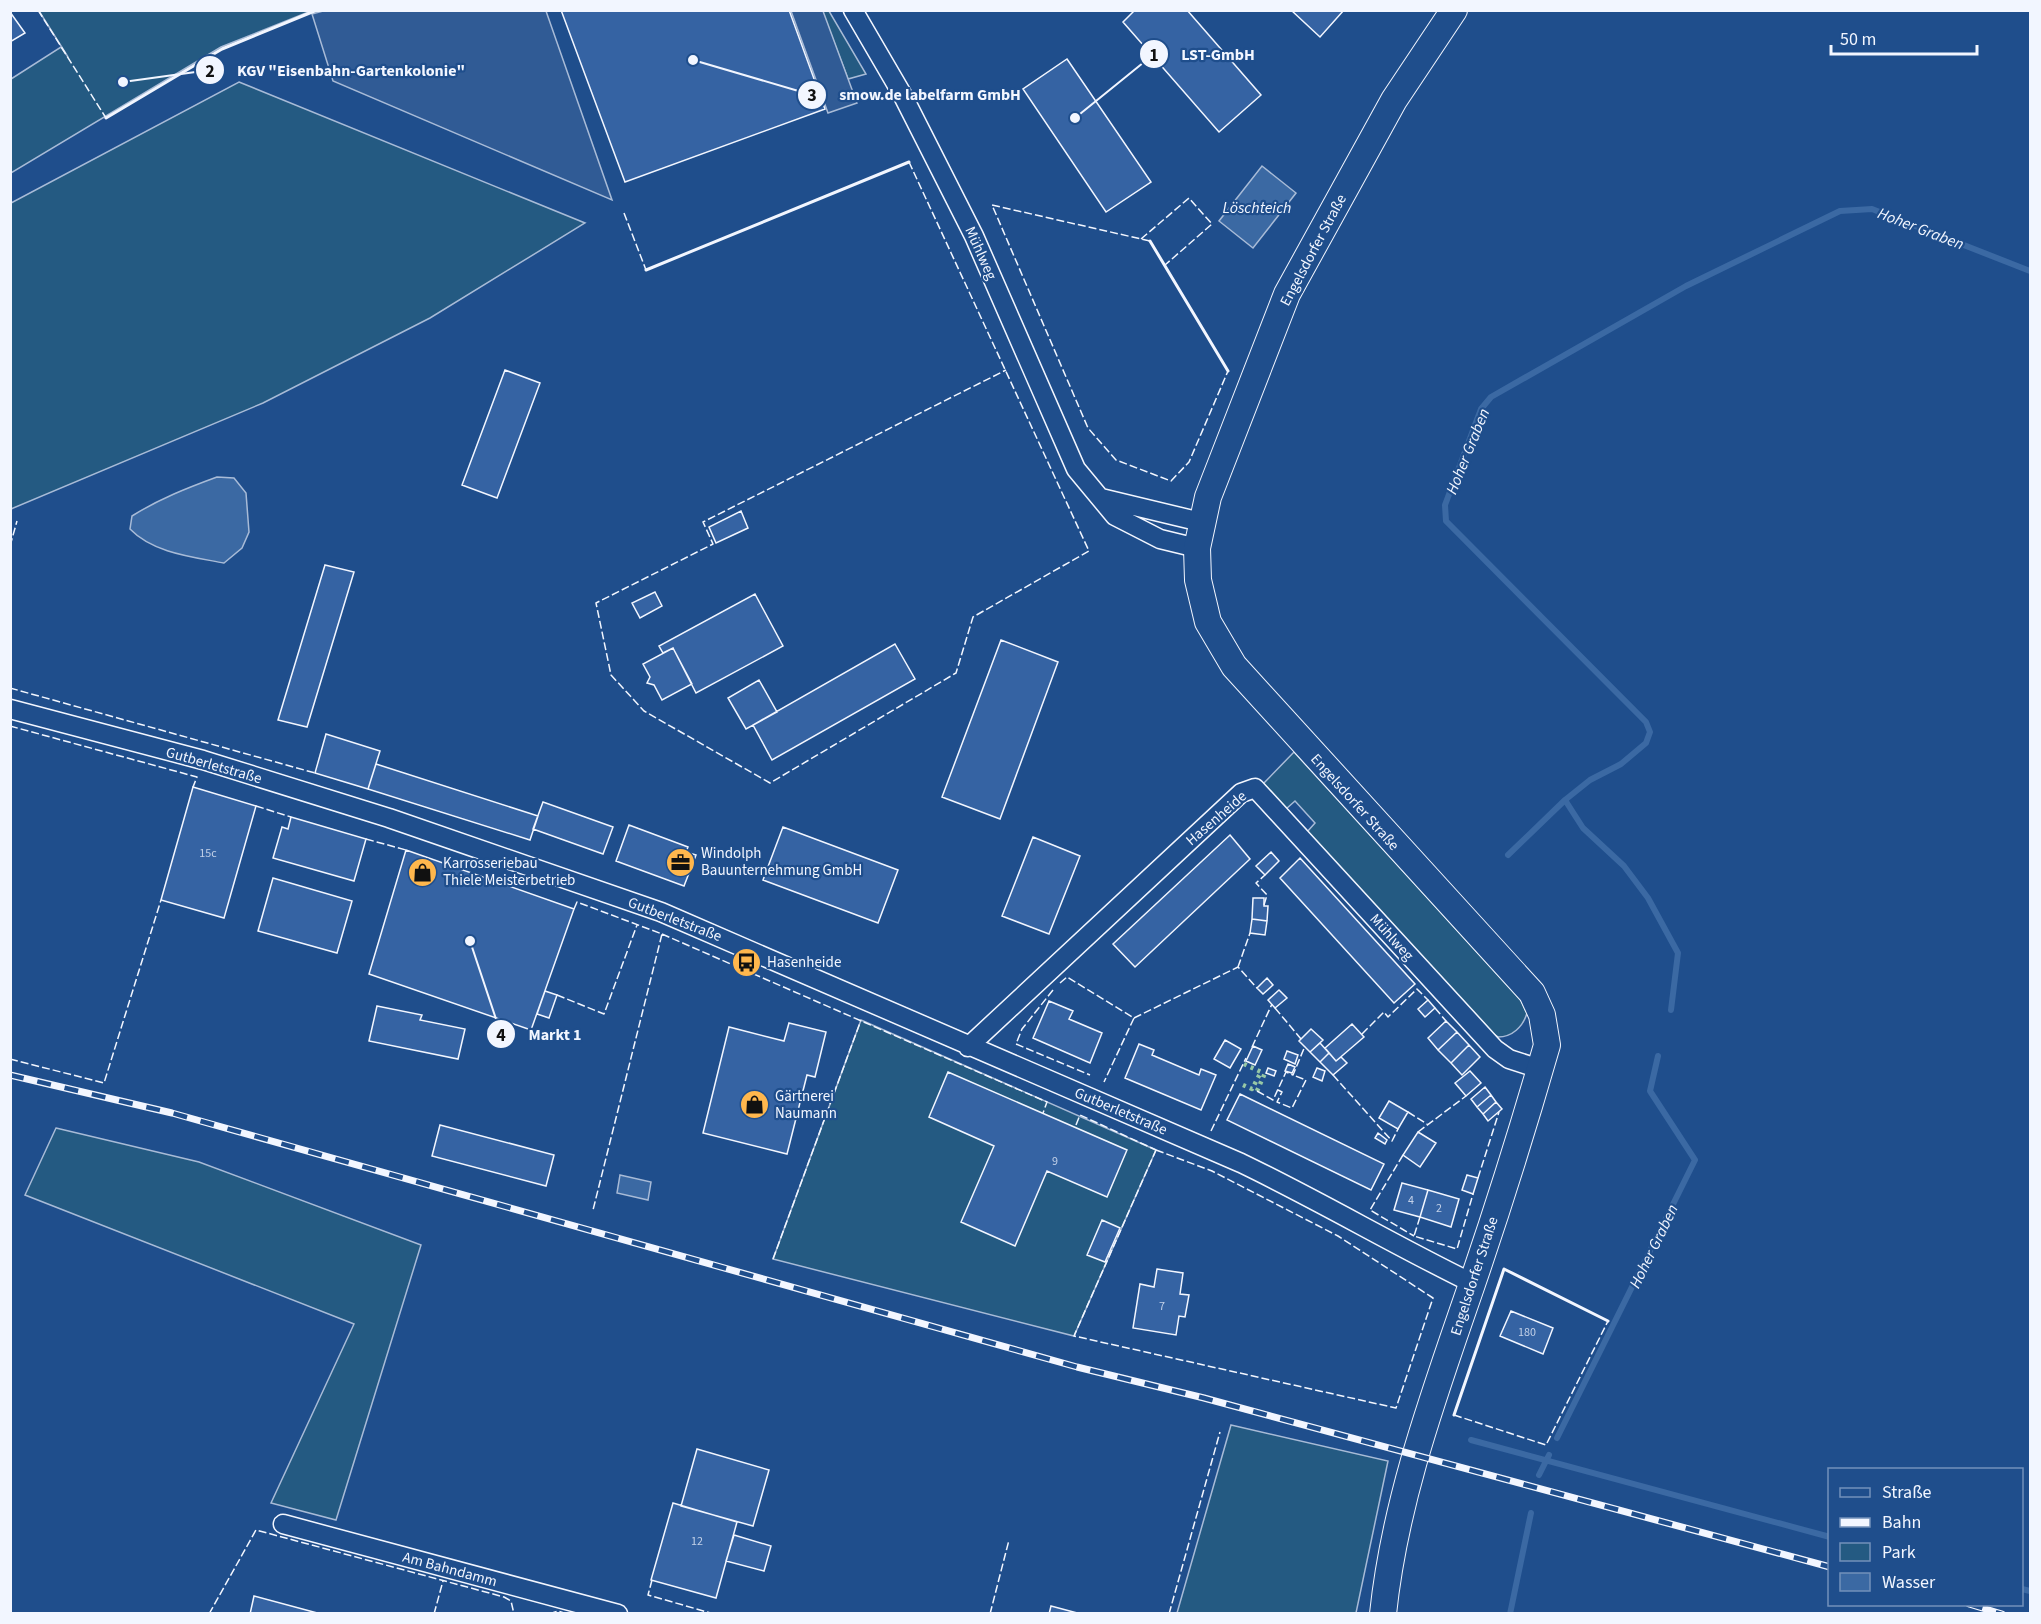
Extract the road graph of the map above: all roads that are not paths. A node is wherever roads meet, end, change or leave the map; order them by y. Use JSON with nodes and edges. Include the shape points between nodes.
{"nodes":[{"id":1,"x":853,"y":10,"type":"edge"},
{"id":2,"x":1454,"y":10,"type":"edge"},
{"id":3,"x":1101,"y":498,"type":"junction"},
{"id":4,"x":1201,"y":522,"type":"junction"},
{"id":5,"x":1197,"y":548,"type":"junction"},
{"id":6,"x":10,"y":709,"type":"edge"},
{"id":7,"x":1255,"y":788,"type":"joint"},
{"id":8,"x":968,"y":1047,"type":"junction"},
{"id":9,"x":1540,"y":1069,"type":"junction"},
{"id":10,"x":1472,"y":1283,"type":"junction"},
{"id":11,"x":283,"y":1524,"type":"dead end"},
{"id":12,"x":618,"y":1614,"type":"edge"},
{"id":13,"x":1383,"y":1614,"type":"edge"}],
"edges":[{"from":1,"to":3,"type":"street","name":"Mühlweg","via":[[902,94],[974,236],[1076,469]]},
{"from":2,"to":4,"type":"main road","name":"Engelsdorfer Straße","via":[[1394,100],[1287,294]]},
{"from":3,"to":4,"type":"street"},
{"from":3,"to":5,"type":"street","name":"Mühlweg","via":[[1115,516],[1128,524],[1160,539]]},
{"from":4,"to":5,"type":"main road","name":"Engelsdorfer Straße"},
{"from":5,"to":9,"type":"main road","name":"Engelsdorfer Straße","via":[[1200,598],[1225,655],[1532,993],[1542,1015],[1547,1045]]},
{"from":6,"to":8,"type":"street","name":"Gutberletstraße","via":[[203,760],[580,883],[741,945]]},
{"from":7,"to":8,"type":"street","name":"Hasenheide","via":[[1241,794]]},
{"from":7,"to":9,"type":"street","name":"Mühlweg","via":[[1495,1049],[1509,1059]]},
{"from":8,"to":10,"type":"street","name":"Gutberletstraße","via":[[1296,1189],[1411,1254]]},
{"from":9,"to":10,"type":"main road","name":"Engelsdorfer Straße"},
{"from":10,"to":13,"type":"main road","name":"Engelsdorfer Straße","via":[[1416,1446]]},
{"from":11,"to":12,"type":"street","name":"Am Bahndamm"}]}
